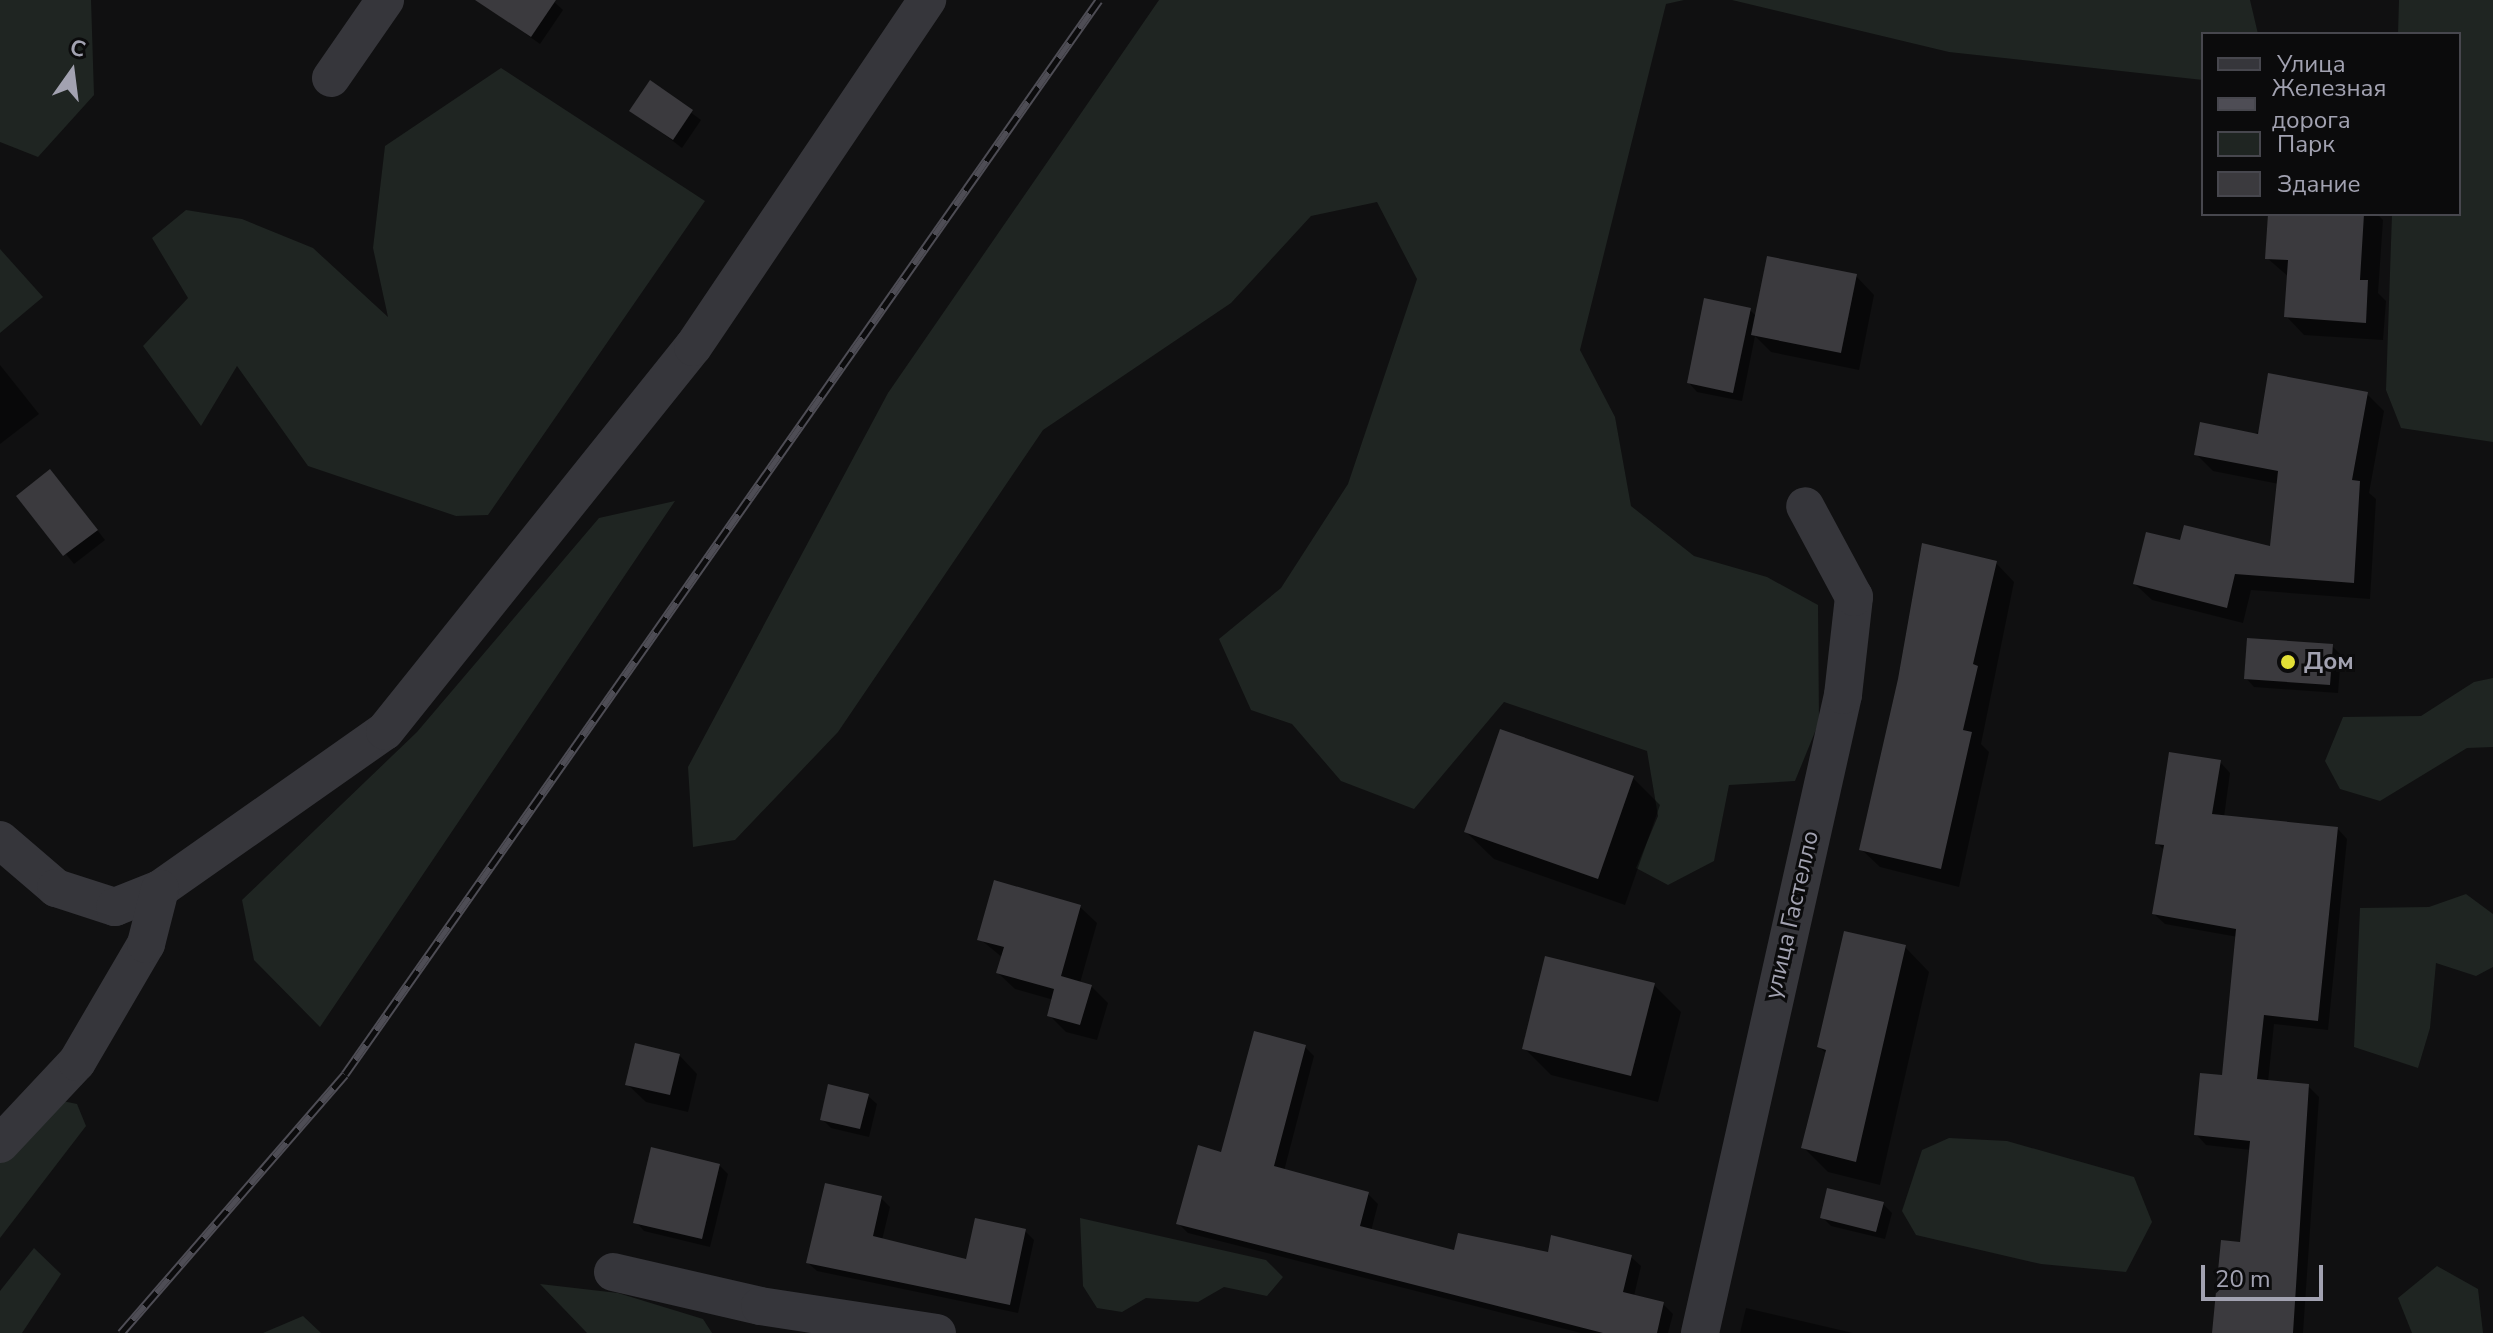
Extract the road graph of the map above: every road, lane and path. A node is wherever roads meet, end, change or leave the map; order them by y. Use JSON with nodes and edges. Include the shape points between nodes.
{"nodes":[{"id":1,"x":385,"y":0,"type":"edge"},
{"id":2,"x":927,"y":0,"type":"edge"},
{"id":3,"x":331,"y":78,"type":"dead end"},
{"id":4,"x":1805,"y":506,"type":"dead end"},
{"id":5,"x":0,"y":840,"type":"edge"},
{"id":6,"x":160,"y":889,"type":"junction"},
{"id":7,"x":0,"y":1144,"type":"edge"},
{"id":8,"x":613,"y":1272,"type":"dead end"},
{"id":9,"x":759,"y":1319,"type":"edge"},
{"id":10,"x":937,"y":1333,"type":"edge"},
{"id":11,"x":1700,"y":1333,"type":"edge"}],
"edges":[{"from":1,"to":3,"type":"street"},
{"from":2,"to":6,"type":"street","via":[[693,347],[385,731]]},
{"from":4,"to":11,"type":"street","name":"улица Гастелло","via":[[1854,597],[1843,695]]},
{"from":5,"to":6,"type":"street","via":[[56,888],[115,907]]},
{"from":6,"to":7,"type":"street","via":[[146,944],[77,1062]]},
{"from":8,"to":9,"type":"street"},
{"from":9,"to":10,"type":"street"}]}
